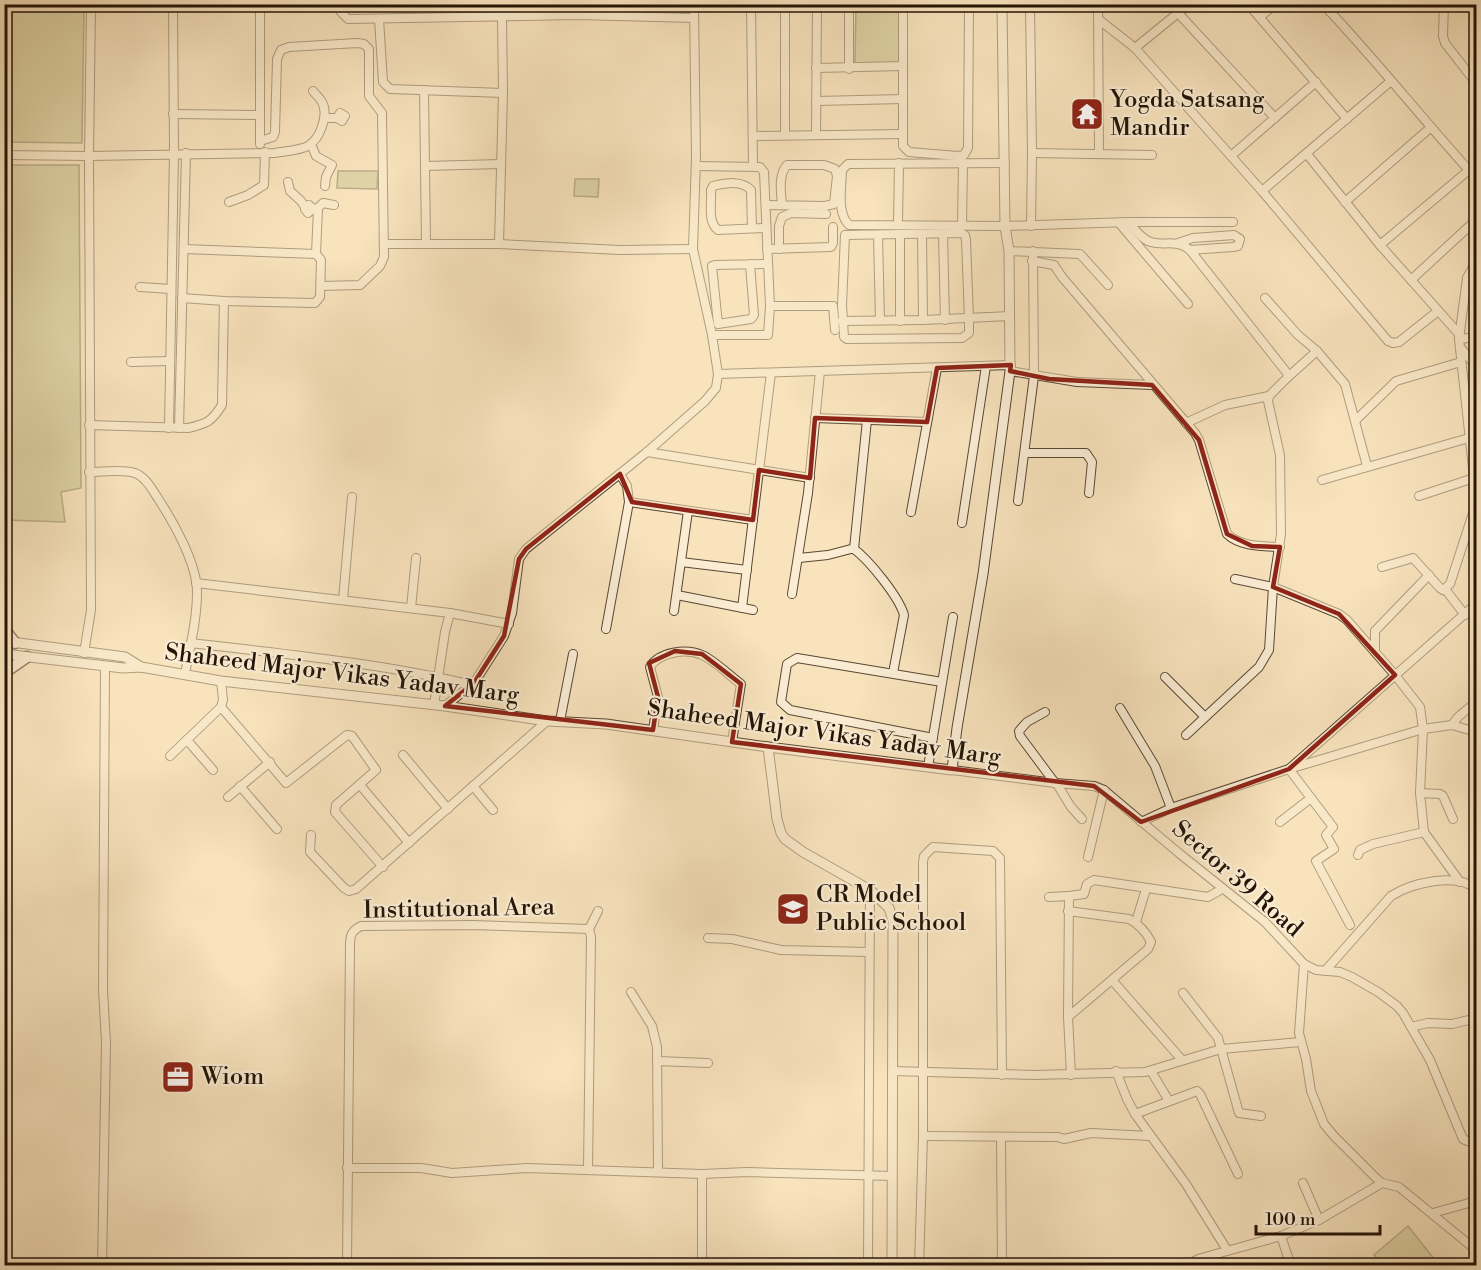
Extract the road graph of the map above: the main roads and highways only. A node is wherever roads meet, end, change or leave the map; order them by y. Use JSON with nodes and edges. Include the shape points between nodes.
{"nodes":[{"id":1,"x":4,"y":629,"type":"edge"},
{"id":2,"x":10,"y":642,"type":"edge"},
{"id":3,"x":27,"y":657,"type":"road end"},
{"id":4,"x":4,"y":673,"type":"edge"}],
"edges":[{"from":1,"to":2,"type":"main road"},
{"from":3,"to":4,"type":"main road"}]}
